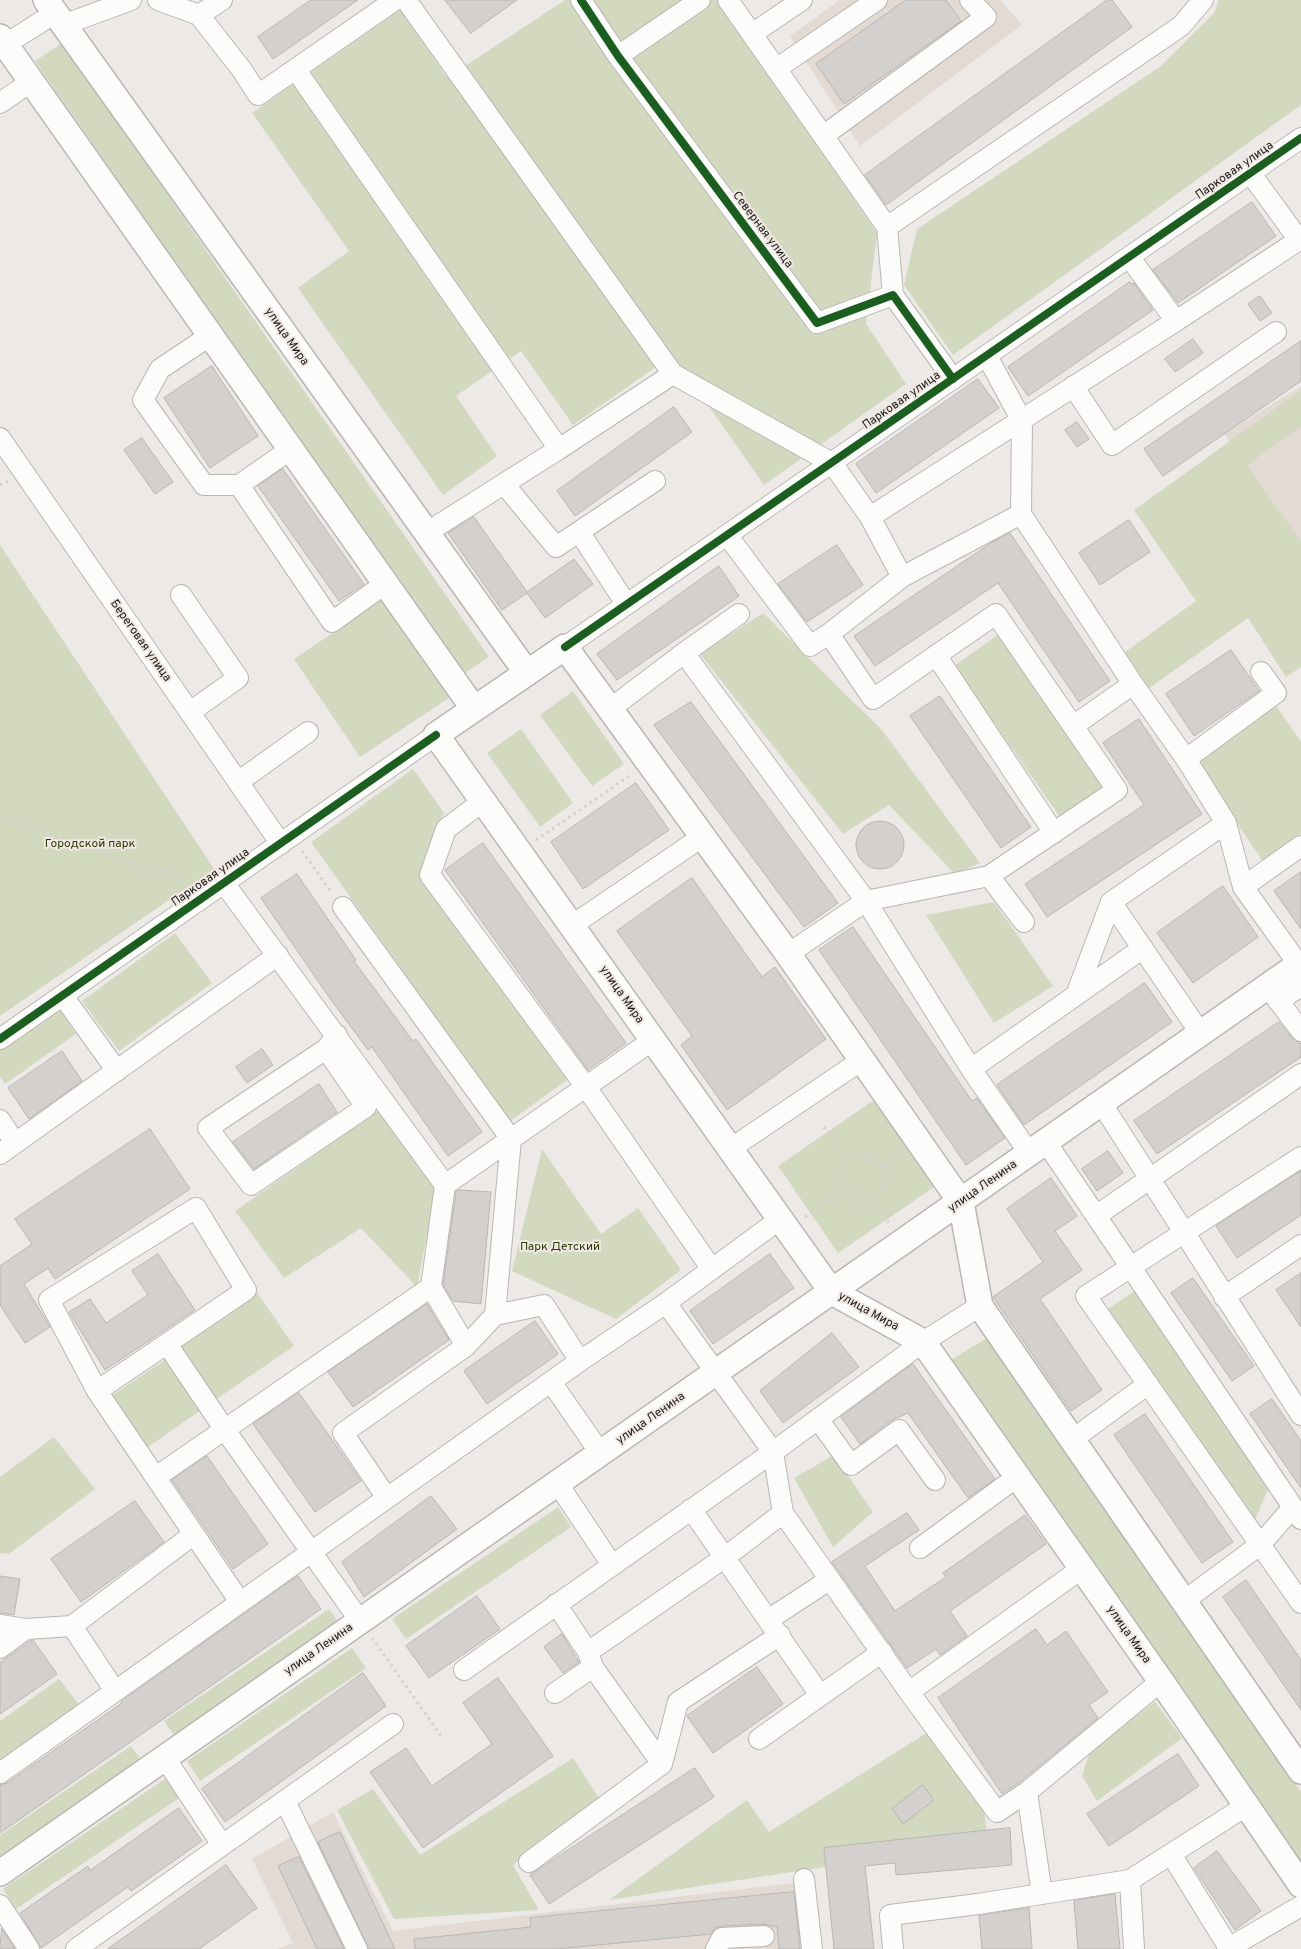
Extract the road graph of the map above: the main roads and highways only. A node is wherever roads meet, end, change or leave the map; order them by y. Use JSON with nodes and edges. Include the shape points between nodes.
{"nodes":[{"id":1,"x":55,"y":13,"type":"edge"},
{"id":2,"x":3,"y":40,"type":"edge"},
{"id":3,"x":527,"y":673,"type":"junction"},
{"id":4,"x":474,"y":709,"type":"junction"},
{"id":5,"x":436,"y":735,"type":"joint"},
{"id":6,"x":1300,"y":972,"type":"edge"},
{"id":7,"x":961,"y":1202,"type":"junction"},
{"id":8,"x":832,"y":1292,"type":"junction"},
{"id":9,"x":1297,"y":1756,"type":"edge"},
{"id":10,"x":0,"y":1873,"type":"edge"},
{"id":11,"x":1301,"y":1885,"type":"edge"}],
"edges":[{"from":1,"to":3,"type":"main road","name":"улица Мира"},
{"from":2,"to":4,"type":"main road"},
{"from":3,"to":4,"type":"main road","name":"Парковая улица"},
{"from":3,"to":7,"type":"main road","name":"Парковая улица","via":[[565,646],[788,954]]},
{"from":4,"to":5,"type":"main road","name":"Парковая улица"},
{"from":5,"to":8,"type":"main road","name":"улица Мира"},
{"from":6,"to":7,"type":"main road","name":"улица Ленина","via":[[1273,994],[1201,1034]]},
{"from":7,"to":8,"type":"main road","name":"улица Ленина"},
{"from":7,"to":9,"type":"main road","via":[[980,1306],[1184,1601]]},
{"from":8,"to":10,"type":"main road","name":"улица Ленина"},
{"from":8,"to":11,"type":"main road","name":"улица Мира","via":[[923,1342]]}]}
